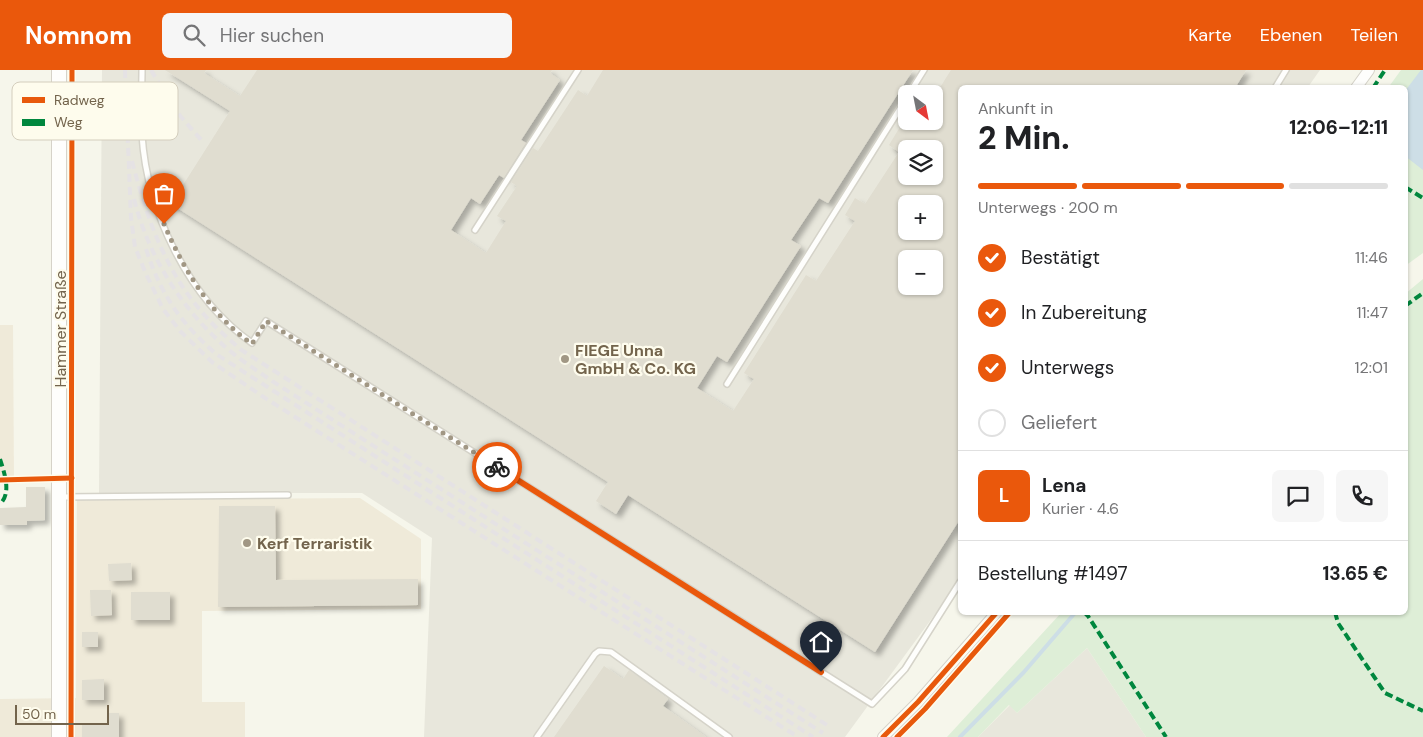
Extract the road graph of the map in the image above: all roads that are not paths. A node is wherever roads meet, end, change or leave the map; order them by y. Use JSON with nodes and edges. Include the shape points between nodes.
{"nodes":[{"id":1,"x":578,"y":70,"type":"edge"},
{"id":2,"x":924,"y":70,"type":"edge"},
{"id":3,"x":1286,"y":70,"type":"edge"},
{"id":4,"x":1369,"y":70,"type":"edge"},
{"id":5,"x":915,"y":85,"type":"edge"},
{"id":6,"x":1277,"y":85,"type":"edge"},
{"id":7,"x":1358,"y":85,"type":"edge"},
{"id":8,"x":898,"y":112,"type":"edge"},
{"id":9,"x":59,"y":140,"type":"edge"},
{"id":10,"x":143,"y":140,"type":"edge"},
{"id":11,"x":475,"y":230,"type":"dead end"},
{"id":12,"x":727,"y":384,"type":"dead end"},
{"id":13,"x":288,"y":495,"type":"dead end"},
{"id":14,"x":61,"y":496,"type":"junction"},
{"id":15,"x":958,"y":585,"type":"edge"},
{"id":16,"x":994,"y":615,"type":"edge"},
{"id":17,"x":59,"y":737,"type":"edge"},
{"id":18,"x":537,"y":737,"type":"edge"},
{"id":19,"x":729,"y":737,"type":"edge"},
{"id":20,"x":883,"y":737,"type":"edge"}],
"edges":[{"from":1,"to":11,"type":"lane"},
{"from":2,"to":5,"type":"lane"},
{"from":3,"to":6,"type":"lane"},
{"from":4,"to":7,"type":"street"},
{"from":8,"to":12,"type":"lane"},
{"from":9,"to":14,"type":"main road","name":"Hammer Straße"},
{"from":10,"to":15,"type":"lane","via":[[150,181],[164,224],[184,266],[224,319],[252,344],[266,321],[872,704],[904,669]]},
{"from":13,"to":14,"type":"lane"},
{"from":14,"to":17,"type":"main road","name":"Hammer Straße"},
{"from":16,"to":20,"type":"street"},
{"from":18,"to":19,"type":"lane","via":[[600,651],[611,652]]}]}
